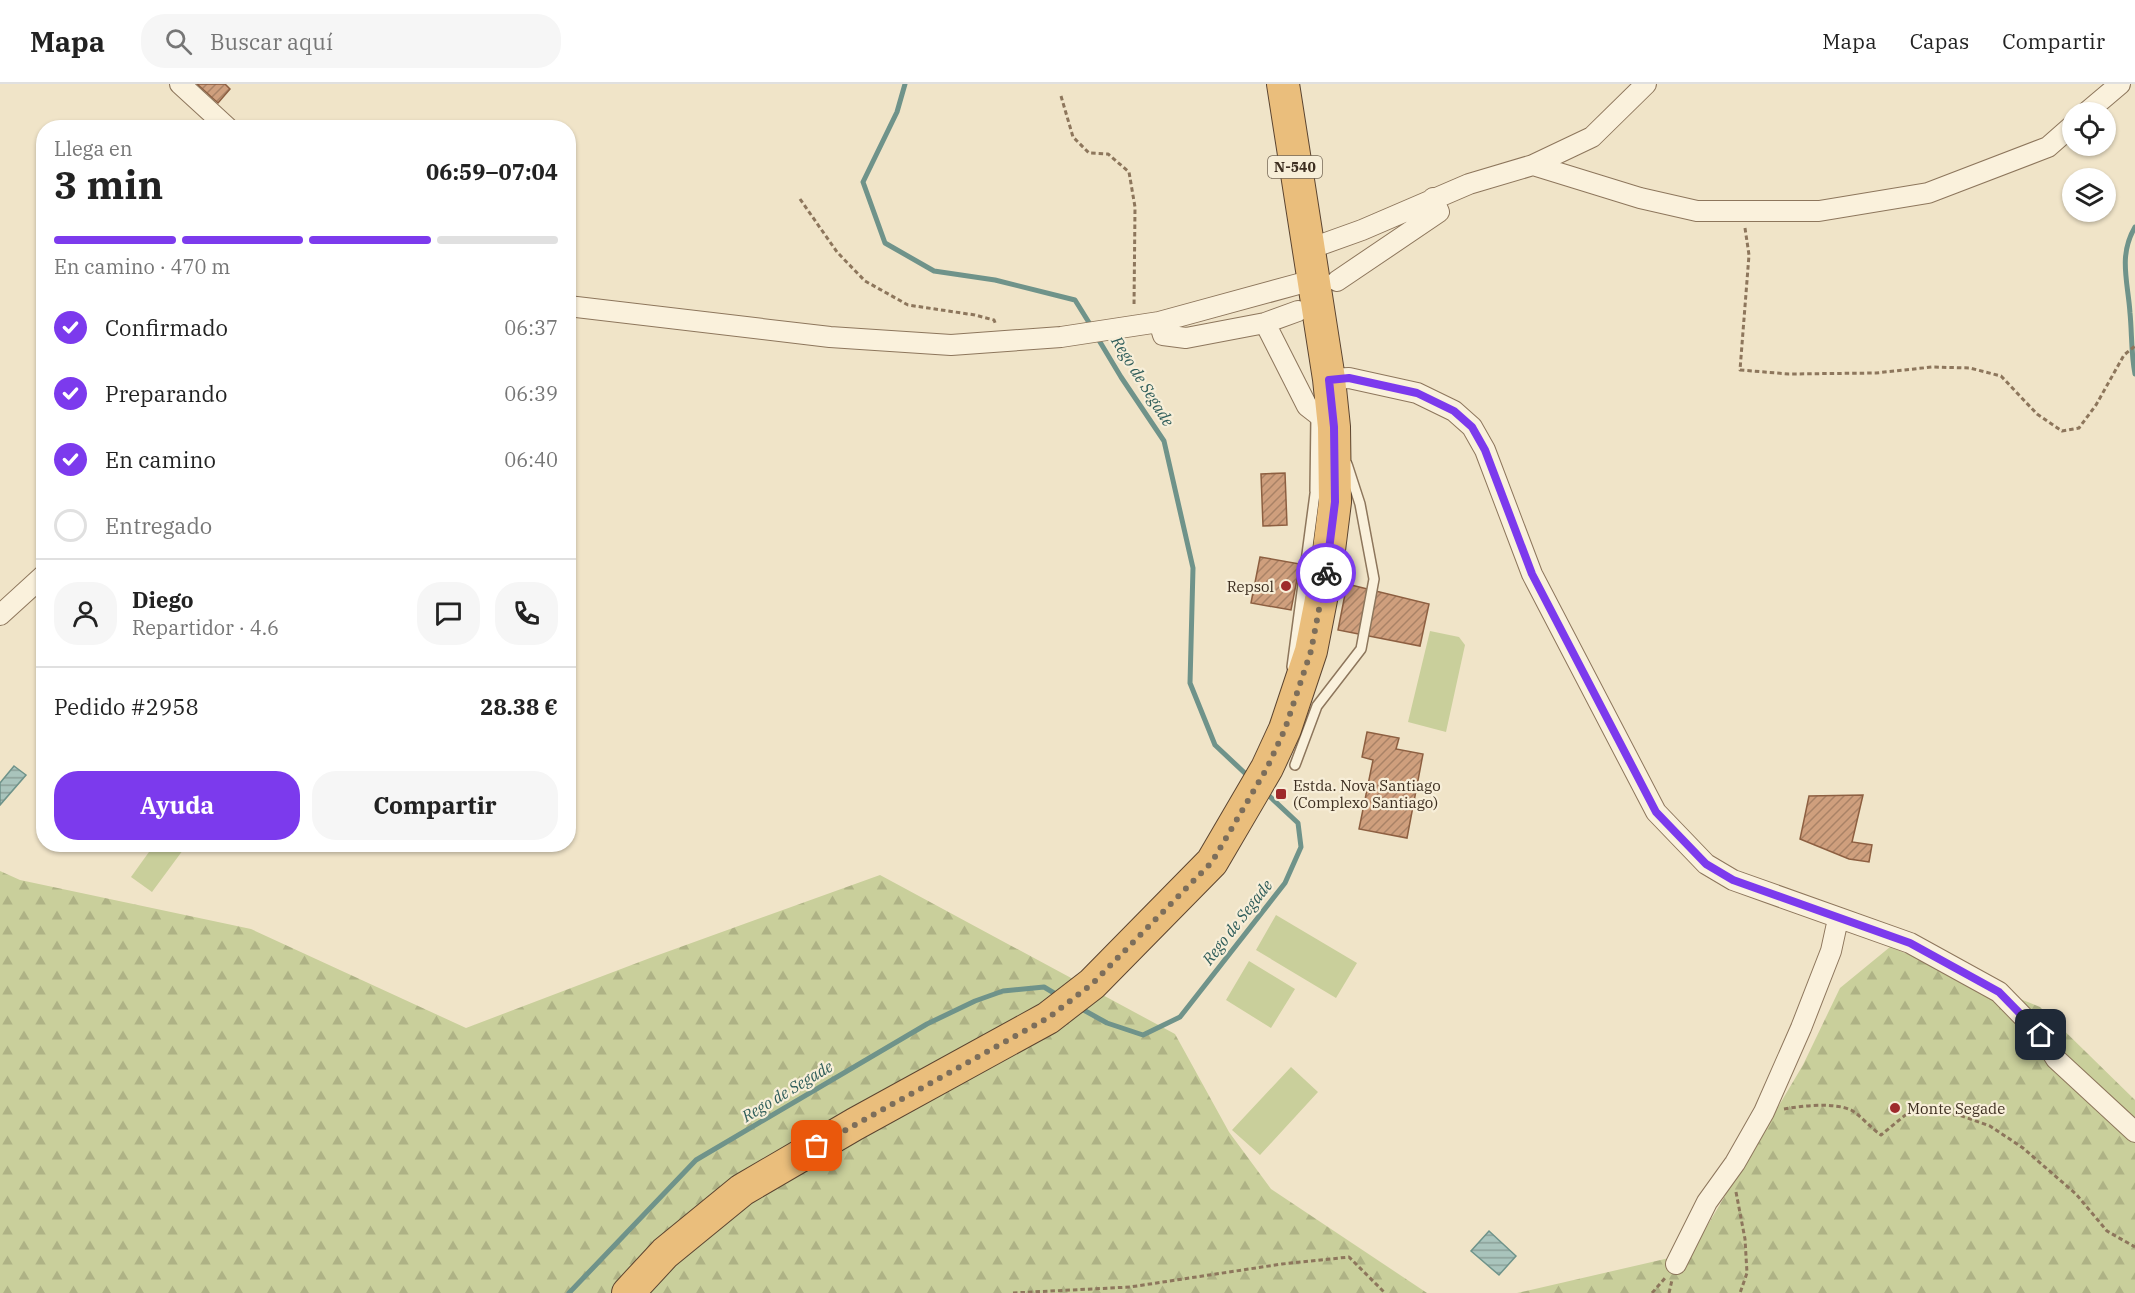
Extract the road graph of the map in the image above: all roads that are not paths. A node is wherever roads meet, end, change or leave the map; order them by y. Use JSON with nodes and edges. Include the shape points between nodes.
{"nodes":[{"id":1,"x":180,"y":84,"type":"edge"},
{"id":2,"x":1282,"y":84,"type":"edge"},
{"id":3,"x":1647,"y":84,"type":"edge"},
{"id":4,"x":2120,"y":84,"type":"edge"},
{"id":5,"x":2099,"y":102,"type":"edge"},
{"id":6,"x":219,"y":120,"type":"edge"},
{"id":7,"x":2062,"y":135,"type":"edge"},
{"id":8,"x":1533,"y":165,"type":"junction"},
{"id":9,"x":1433,"y":198,"type":"junction"},
{"id":10,"x":1309,"y":249,"type":"junction"},
{"id":11,"x":1325,"y":281,"type":"junction"},
{"id":12,"x":576,"y":307,"type":"edge"},
{"id":13,"x":1298,"y":311,"type":"dead end"},
{"id":14,"x":1159,"y":322,"type":"junction"},
{"id":15,"x":1265,"y":323,"type":"junction"},
{"id":16,"x":1329,"y":380,"type":"junction"},
{"id":17,"x":1328,"y":431,"type":"junction"},
{"id":18,"x":1315,"y":494,"type":"junction"},
{"id":19,"x":36,"y":582,"type":"edge"},
{"id":20,"x":0,"y":615,"type":"edge"},
{"id":21,"x":1291,"y":672,"type":"dead end"},
{"id":22,"x":1290,"y":683,"type":"dead end"},
{"id":23,"x":1285,"y":729,"type":"junction"},
{"id":24,"x":1295,"y":765,"type":"dead end"},
{"id":25,"x":1838,"y":919,"type":"junction"},
{"id":26,"x":2135,"y":1132,"type":"edge"},
{"id":27,"x":1676,"y":1264,"type":"dead end"},
{"id":28,"x":628,"y":1293,"type":"edge"}],
"edges":[{"from":1,"to":6,"type":"street"},
{"from":2,"to":10,"type":"highway","number":"N-540"},
{"from":3,"to":8,"type":"street","via":[[1592,137]]},
{"from":4,"to":5,"type":"street"},
{"from":7,"to":8,"type":"street","via":[[2048,147],[1928,193],[1819,211],[1697,211]]},
{"from":8,"to":9,"type":"street"},
{"from":9,"to":10,"type":"street"},
{"from":9,"to":11,"type":"street","via":[[1439,212]]},
{"from":10,"to":11,"type":"highway","number":"N-540"},
{"from":11,"to":14,"type":"street"},
{"from":11,"to":16,"type":"highway","number":"N-540"},
{"from":12,"to":14,"type":"street","via":[[830,338],[951,345],[1061,337]]},
{"from":13,"to":15,"type":"street"},
{"from":14,"to":15,"type":"street","via":[[1163,335],[1186,338]]},
{"from":15,"to":17,"type":"street","via":[[1307,406]]},
{"from":16,"to":17,"type":"highway","number":"N-540"},
{"from":16,"to":25,"type":"street","via":[[1349,378],[1417,393],[1454,411],[1472,427],[1485,450],[1532,574],[1656,812],[1706,864],[1733,880]]},
{"from":17,"to":18,"type":"lane"},
{"from":17,"to":18,"type":"lane"},
{"from":17,"to":23,"type":"highway","number":"N-540","via":[[1335,502],[1326,574],[1311,651]]},
{"from":17,"to":24,"type":"lane","via":[[1360,504],[1374,579],[1361,649],[1317,706]]},
{"from":18,"to":21,"type":"lane"},
{"from":19,"to":20,"type":"street"},
{"from":22,"to":23,"type":"lane"},
{"from":23,"to":28,"type":"highway","number":"N-540","via":[[1212,862],[1092,984],[1048,1018],[742,1190],[665,1253]]},
{"from":25,"to":26,"type":"street","via":[[1910,943],[1999,992],[2041,1035],[2056,1059]]},
{"from":25,"to":27,"type":"street","via":[[1827,962],[1764,1112],[1707,1202]]}]}
